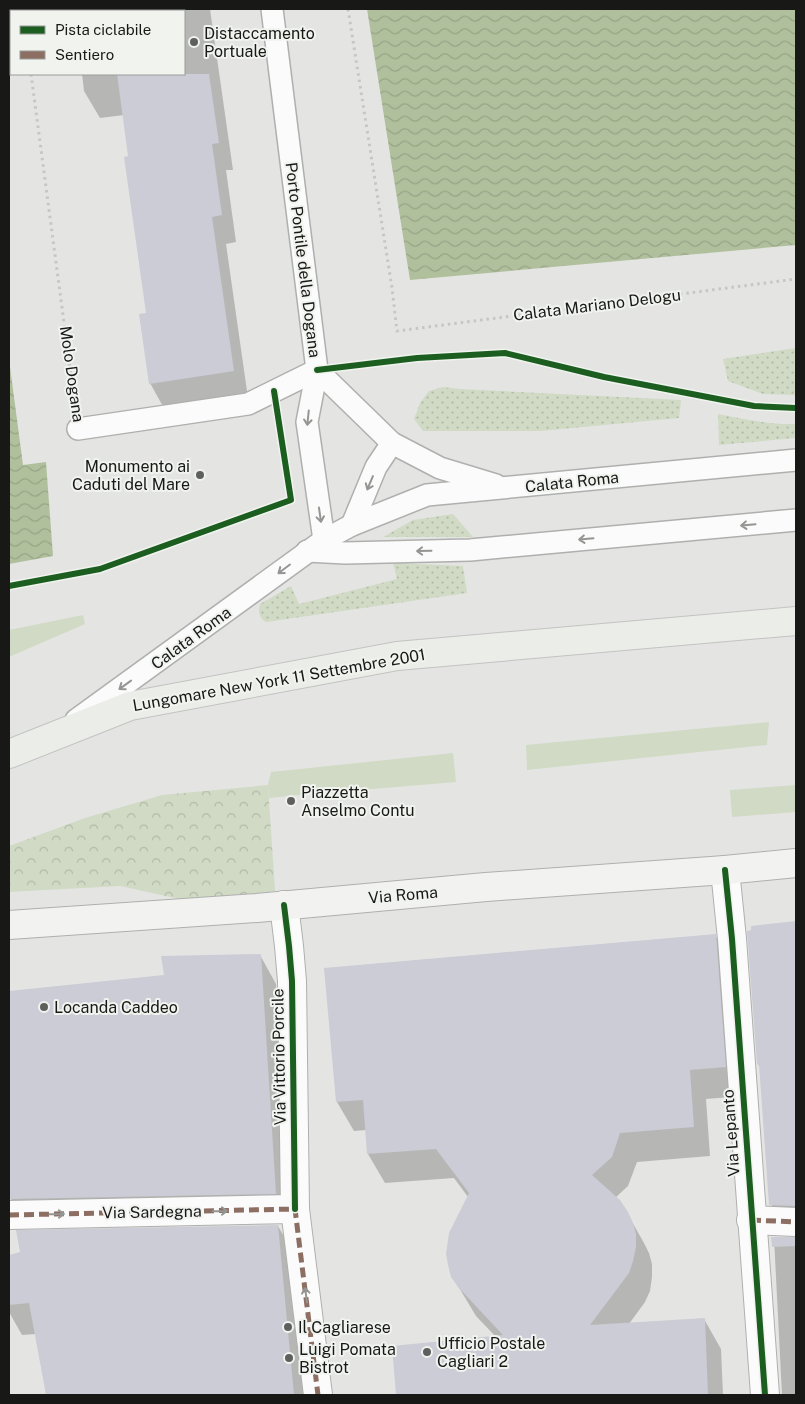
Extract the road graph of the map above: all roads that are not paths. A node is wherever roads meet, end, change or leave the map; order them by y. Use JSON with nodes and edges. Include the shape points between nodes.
{"nodes":[{"id":1,"x":272,"y":9,"type":"edge"},
{"id":2,"x":317,"y":370,"type":"junction"},
{"id":3,"x":78,"y":429,"type":"road end"},
{"id":4,"x":392,"y":443,"type":"junction"},
{"id":5,"x":796,"y":460,"type":"edge"},
{"id":6,"x":505,"y":488,"type":"junction"},
{"id":7,"x":796,"y":520,"type":"edge"},
{"id":8,"x":352,"y":525,"type":"junction"},
{"id":9,"x":315,"y":546,"type":"junction"},
{"id":10,"x":796,"y":621,"type":"edge"},
{"id":11,"x":55,"y":736,"type":"junction"},
{"id":12,"x":9,"y":754,"type":"edge"},
{"id":13,"x":796,"y":863,"type":"edge"},
{"id":14,"x":725,"y":870,"type":"junction"},
{"id":15,"x":284,"y":905,"type":"junction"},
{"id":16,"x":9,"y":925,"type":"edge"},
{"id":17,"x":295,"y":1209,"type":"junction"},
{"id":18,"x":9,"y":1215,"type":"edge"},
{"id":19,"x":751,"y":1220,"type":"junction"},
{"id":20,"x":796,"y":1222,"type":"edge"},
{"id":21,"x":318,"y":1395,"type":"edge"},
{"id":22,"x":764,"y":1395,"type":"edge"}],
"edges":[{"from":1,"to":2,"type":"lane","name":"Porto Pontile della Dogana"},
{"from":2,"to":3,"type":"lane","name":"Molo Dogana","via":[[248,404]]},
{"from":2,"to":4,"type":"lane"},
{"from":2,"to":9,"type":"lane","name":"Porto Pontile della Dogana","one_way":true,"via":[[307,422]]},
{"from":4,"to":6,"type":"lane","via":[[440,468]]},
{"from":4,"to":8,"type":"lane","one_way":true,"via":[[376,466]]},
{"from":5,"to":6,"type":"lane","name":"Calata Roma"},
{"from":6,"to":8,"type":"lane","name":"Calata Roma","via":[[427,496]]},
{"from":7,"to":9,"type":"lane","one_way":true,"via":[[470,550],[345,552]]},
{"from":8,"to":9,"type":"lane","name":"Calata Roma"},
{"from":9,"to":11,"type":"lane","name":"Calata Roma","one_way":true},
{"from":10,"to":11,"type":"main road","name":"Lungomare New York 11 Settembre 2001","via":[[397,656],[130,706]]},
{"from":11,"to":12,"type":"main road","name":"Lungomare New York 11 Settembre 2001"},
{"from":13,"to":14,"type":"main road","name":"Via Roma"},
{"from":14,"to":15,"type":"main road","name":"Via Roma"},
{"from":14,"to":19,"type":"street","name":"Via Lepanto"},
{"from":15,"to":16,"type":"main road","name":"Via Roma"},
{"from":15,"to":17,"type":"street","name":"Via Vittorio Porcile","via":[[292,981]]},
{"from":18,"to":17,"type":"street","name":"Via Sardegna","one_way":true},
{"from":21,"to":17,"type":"street","name":"Via Vittorio Porcile","one_way":true},
{"from":19,"to":20,"type":"street"},
{"from":19,"to":22,"type":"street","name":"Via Lepanto"}]}
